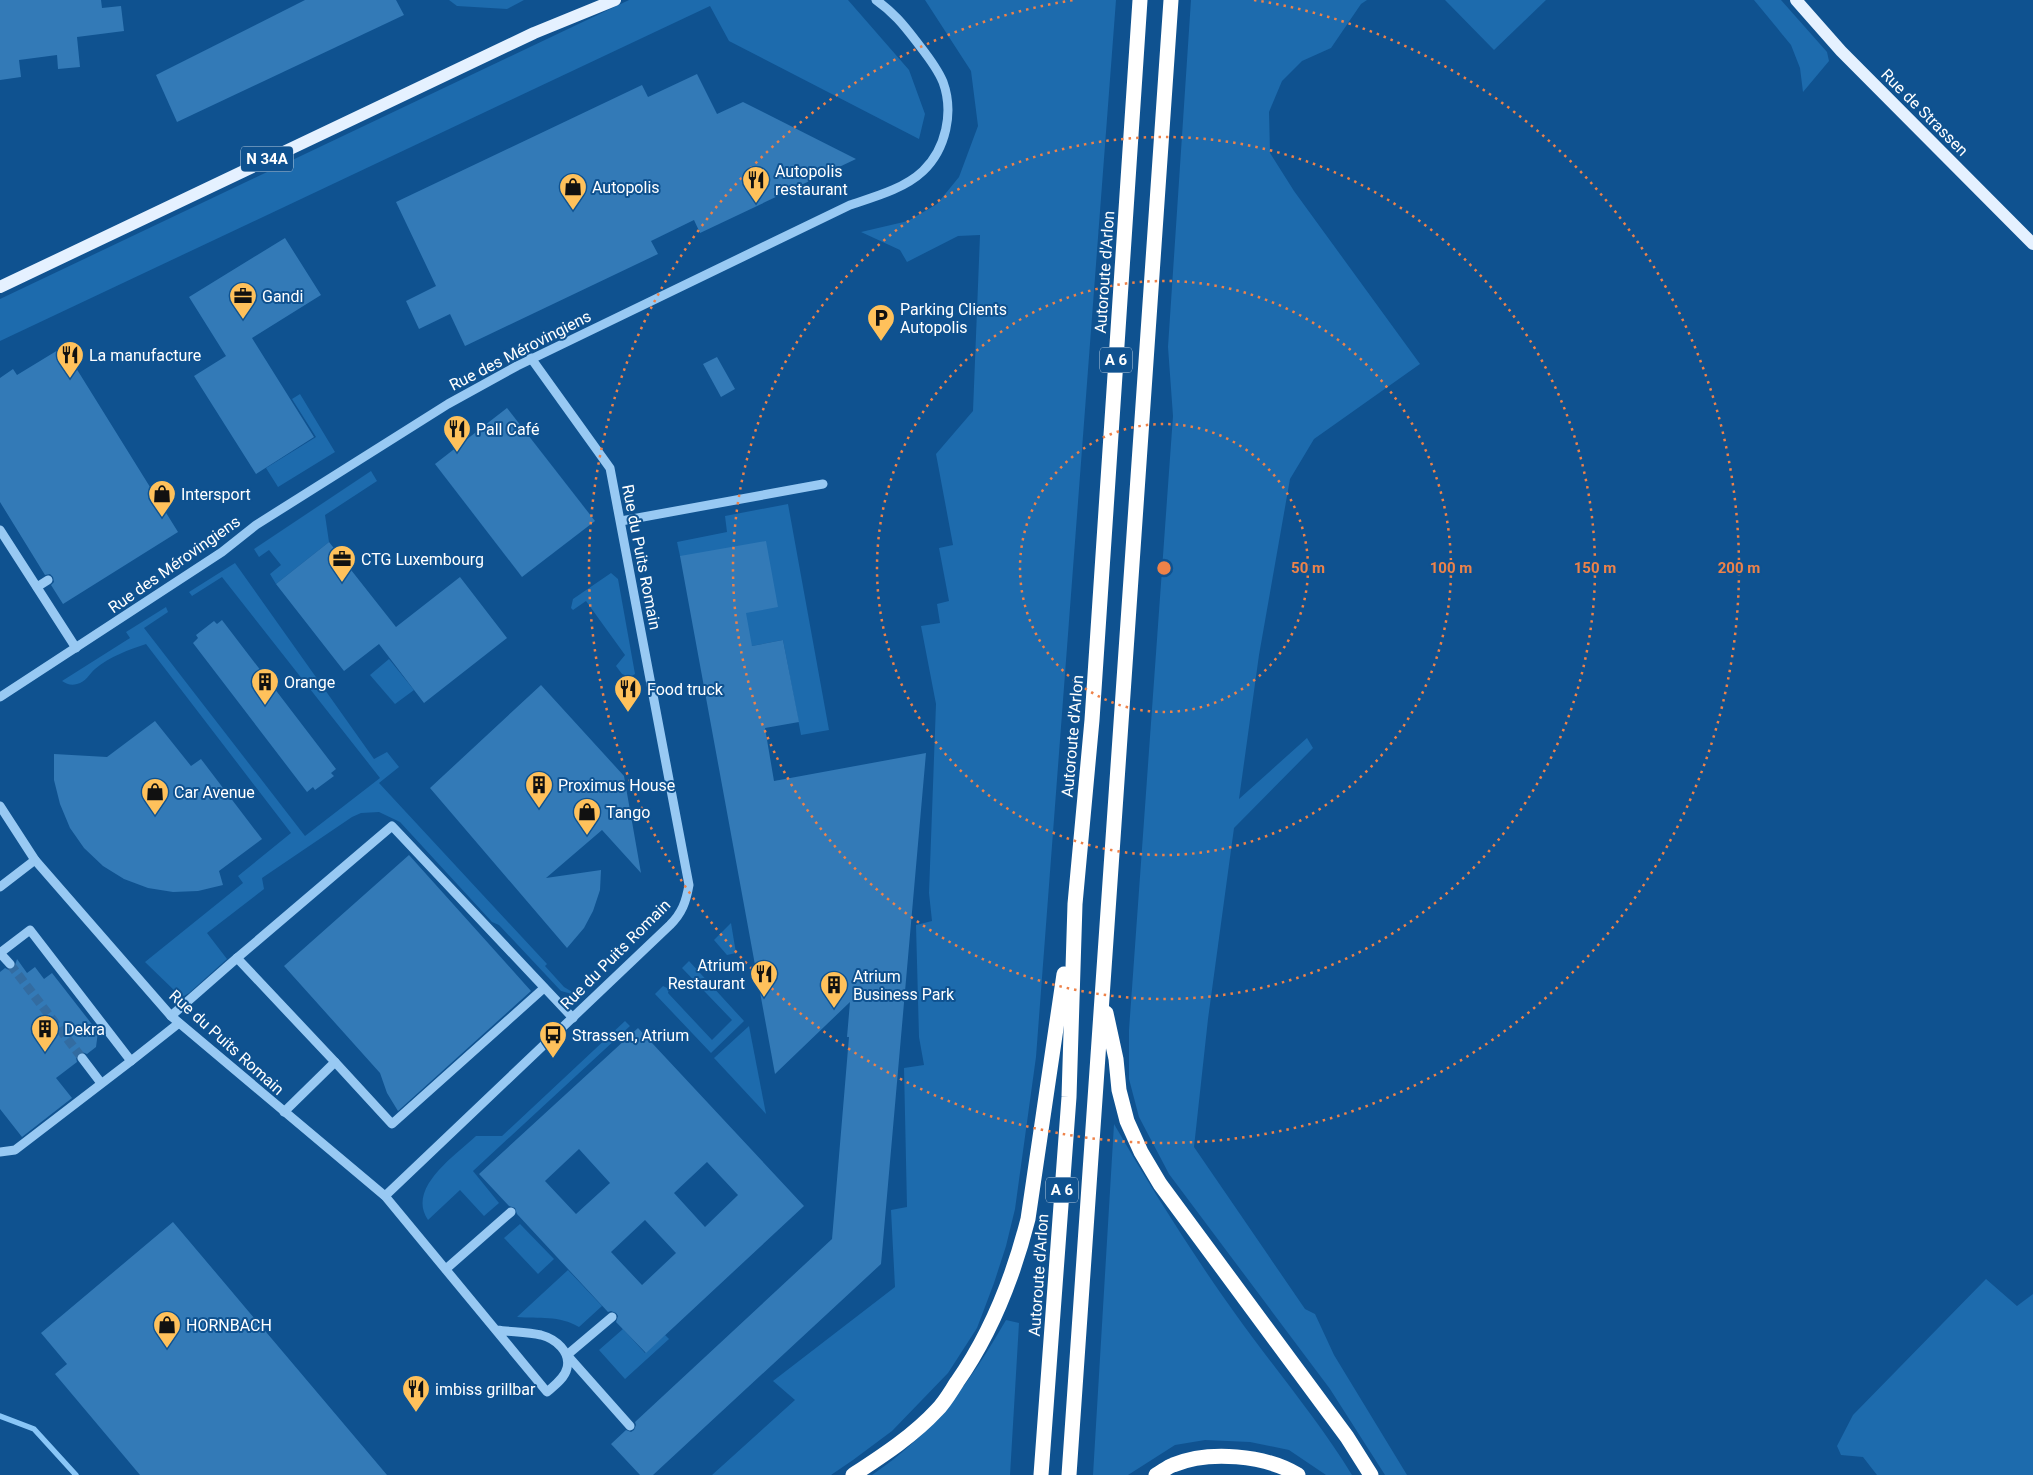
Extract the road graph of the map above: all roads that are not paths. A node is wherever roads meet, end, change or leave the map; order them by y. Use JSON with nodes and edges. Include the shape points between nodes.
{"nodes":[{"id":1,"x":593,"y":0,"type":"edge"},
{"id":2,"x":615,"y":0,"type":"edge"},
{"id":3,"x":876,"y":0,"type":"edge"},
{"id":4,"x":888,"y":0,"type":"edge"},
{"id":5,"x":1140,"y":0,"type":"edge"},
{"id":6,"x":1170,"y":0,"type":"edge"},
{"id":7,"x":1796,"y":0,"type":"edge"},
{"id":8,"x":893,"y":12,"type":"junction"},
{"id":9,"x":534,"y":33,"type":"junction"},
{"id":10,"x":2033,"y":244,"type":"edge"},
{"id":11,"x":0,"y":287,"type":"edge"},
{"id":12,"x":531,"y":358,"type":"junction"},
{"id":13,"x":823,"y":484,"type":"dead end"},
{"id":14,"x":621,"y":521,"type":"junction"},
{"id":15,"x":0,"y":530,"type":"edge"},
{"id":16,"x":48,"y":580,"type":"dead end"},
{"id":17,"x":37,"y":587,"type":"junction"},
{"id":18,"x":76,"y":648,"type":"junction"},
{"id":19,"x":0,"y":697,"type":"edge"},
{"id":20,"x":0,"y":806,"type":"edge"},
{"id":21,"x":35,"y":860,"type":"junction"},
{"id":22,"x":0,"y":887,"type":"edge"},
{"id":23,"x":1074,"y":904,"type":"junction"},
{"id":24,"x":0,"y":953,"type":"edge"},
{"id":25,"x":237,"y":958,"type":"junction"},
{"id":26,"x":10,"y":964,"type":"tunnel mouth"},
{"id":27,"x":544,"y":988,"type":"junction"},
{"id":28,"x":1102,"y":995,"type":"junction"},
{"id":29,"x":170,"y":1016,"type":"junction"},
{"id":30,"x":572,"y":1018,"type":"junction"},
{"id":31,"x":179,"y":1023,"type":"junction"},
{"id":32,"x":82,"y":1058,"type":"tunnel mouth"},
{"id":33,"x":131,"y":1061,"type":"junction"},
{"id":34,"x":335,"y":1062,"type":"junction"},
{"id":35,"x":101,"y":1083,"type":"junction"},
{"id":36,"x":284,"y":1112,"type":"junction"},
{"id":37,"x":0,"y":1152,"type":"edge"},
{"id":38,"x":385,"y":1196,"type":"junction"},
{"id":39,"x":511,"y":1212,"type":"dead end"},
{"id":40,"x":446,"y":1269,"type":"junction"},
{"id":41,"x":612,"y":1317,"type":"dead end"},
{"id":42,"x":497,"y":1330,"type":"junction"},
{"id":43,"x":567,"y":1355,"type":"junction"},
{"id":44,"x":630,"y":1426,"type":"dead end"},
{"id":45,"x":853,"y":1475,"type":"edge"},
{"id":46,"x":1041,"y":1475,"type":"edge"},
{"id":47,"x":1069,"y":1475,"type":"edge"},
{"id":48,"x":1156,"y":1475,"type":"edge"},
{"id":49,"x":1298,"y":1475,"type":"edge"},
{"id":50,"x":1371,"y":1475,"type":"edge"}],
"edges":[{"from":1,"to":9,"type":"main road","number":"N 34A"},
{"from":2,"to":9,"type":"main road","number":"N 34A"},
{"from":3,"to":8,"type":"street","name":"Rue des Mérovingiens"},
{"from":4,"to":8,"type":"street","name":"Rue des Mérovingiens"},
{"from":5,"to":23,"type":"highway","name":"Autoroute d'Arlon","number":"A 6","via":[[1092,720]]},
{"from":6,"to":28,"type":"highway","number":"A 6"},
{"from":7,"to":10,"type":"main road","name":"Rue de Strassen","via":[[1842,51]]},
{"from":8,"to":12,"type":"street","name":"Rue des Mérovingiens","via":[[932,61],[943,83],[948,107],[946,131],[940,147],[922,172],[882,195],[850,205]]},
{"from":9,"to":11,"type":"main road","number":"N 34A"},
{"from":12,"to":14,"type":"street","name":"Rue du Puits Romain","via":[[610,468]]},
{"from":12,"to":18,"type":"street","name":"Rue des Mérovingiens","via":[[448,404],[256,525],[214,557]]},
{"from":13,"to":14,"type":"street"},
{"from":14,"to":30,"type":"street","name":"Rue du Puits Romain","via":[[688,885],[687,899],[681,914]]},
{"from":15,"to":17,"type":"street"},
{"from":16,"to":17,"type":"street"},
{"from":17,"to":18,"type":"street"},
{"from":18,"to":19,"type":"street","name":"Rue des Mérovingiens"},
{"from":20,"to":21,"type":"street"},
{"from":21,"to":22,"type":"street"},
{"from":21,"to":29,"type":"street","name":"Rue du Puits Romain"},
{"from":23,"to":45,"type":"highway","number":"A 6","via":[[1028,1219],[1006,1291],[975,1357],[938,1410],[895,1447]]},
{"from":23,"to":46,"type":"highway","name":"Autoroute d'Arlon","number":"A 6","via":[[1069,1097]]},
{"from":24,"to":26,"type":"street"},
{"from":24,"to":33,"type":"street","via":[[30,930]]},
{"from":25,"to":27,"type":"street","via":[[392,826]]},
{"from":25,"to":29,"type":"street"},
{"from":25,"to":34,"type":"street"},
{"from":27,"to":30,"type":"street"},
{"from":27,"to":34,"type":"street","via":[[392,1124]]},
{"from":28,"to":47,"type":"highway","number":"A 6"},
{"from":28,"to":50,"type":"highway","number":"A 6","via":[[1116,1059],[1119,1090],[1127,1121],[1141,1152],[1160,1184],[1347,1437]]},
{"from":29,"to":31,"type":"street","name":"Rue du Puits Romain"},
{"from":30,"to":38,"type":"street","name":"Rue du Puits Romain"},
{"from":31,"to":33,"type":"street"},
{"from":31,"to":36,"type":"street","name":"Rue du Puits Romain"},
{"from":32,"to":35,"type":"street"},
{"from":33,"to":35,"type":"street"},
{"from":34,"to":36,"type":"street"},
{"from":35,"to":37,"type":"street","via":[[15,1150]]},
{"from":36,"to":38,"type":"street","name":"Rue du Puits Romain"},
{"from":38,"to":40,"type":"street","name":"Rue du Puits Romain"},
{"from":39,"to":40,"type":"street"},
{"from":40,"to":42,"type":"street","name":"Rue du Puits Romain"},
{"from":41,"to":43,"type":"street"},
{"from":42,"to":43,"type":"street","via":[[542,1335],[557,1342]]},
{"from":42,"to":43,"type":"street","name":"Rue du Puits Romain","via":[[547,1392],[567,1369]]},
{"from":43,"to":44,"type":"street"},
{"from":48,"to":49,"type":"highway","via":[[1173,1465],[1209,1456],[1249,1458]]}]}
